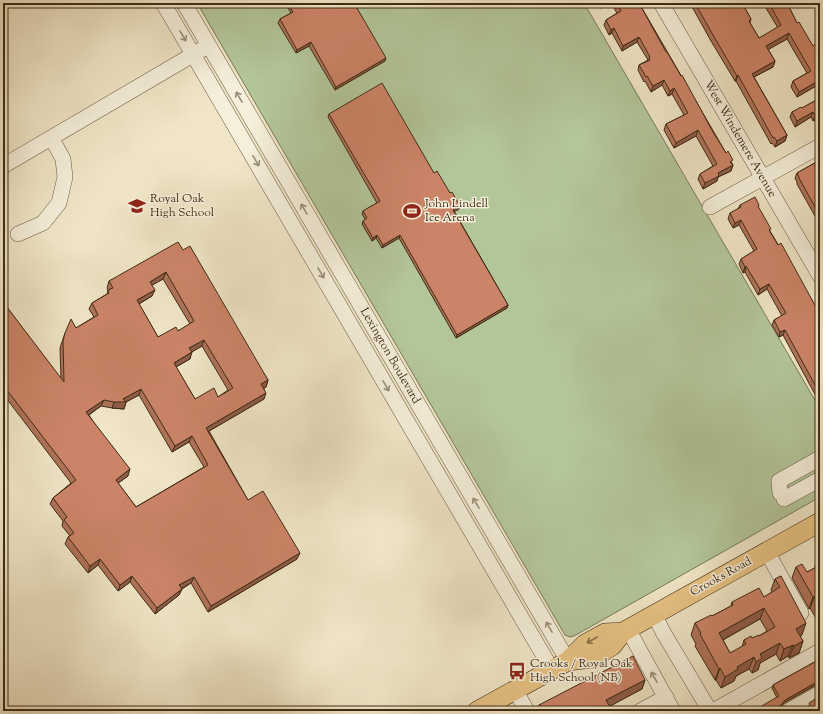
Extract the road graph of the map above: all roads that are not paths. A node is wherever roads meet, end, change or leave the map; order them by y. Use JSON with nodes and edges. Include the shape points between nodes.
{"nodes":[{"id":1,"x":163,"y":3,"type":"edge"},
{"id":2,"x":184,"y":3,"type":"edge"},
{"id":3,"x":661,"y":3,"type":"edge"},
{"id":4,"x":209,"y":46,"type":"junction"},
{"id":5,"x":194,"y":54,"type":"junction"},
{"id":6,"x":259,"y":131,"type":"junction"},
{"id":7,"x":52,"y":139,"type":"junction"},
{"id":8,"x":244,"y":140,"type":"junction"},
{"id":9,"x":820,"y":146,"type":"edge"},
{"id":10,"x":3,"y":166,"type":"edge"},
{"id":11,"x":762,"y":178,"type":"junction"},
{"id":12,"x":710,"y":207,"type":"dead end"},
{"id":13,"x":315,"y":228,"type":"junction"},
{"id":14,"x":18,"y":234,"type":"dead end"},
{"id":15,"x":300,"y":237,"type":"junction"},
{"id":16,"x":820,"y":276,"type":"edge"},
{"id":17,"x":347,"y":282,"type":"junction"},
{"id":18,"x":331,"y":292,"type":"junction"},
{"id":19,"x":432,"y":429,"type":"junction"},
{"id":20,"x":416,"y":438,"type":"junction"},
{"id":21,"x":820,"y":458,"type":"edge"},
{"id":22,"x":820,"y":479,"type":"edge"},
{"id":23,"x":820,"y":522,"type":"edge"},
{"id":24,"x":491,"y":528,"type":"junction"},
{"id":25,"x":470,"y":530,"type":"junction"},
{"id":26,"x":767,"y":552,"type":"junction"},
{"id":27,"x":539,"y":611,"type":"junction"},
{"id":28,"x":801,"y":613,"type":"edge"},
{"id":29,"x":654,"y":614,"type":"junction"},
{"id":30,"x":524,"y":621,"type":"junction"},
{"id":31,"x":626,"y":630,"type":"junction"},
{"id":32,"x":820,"y":651,"type":"edge"},
{"id":33,"x":568,"y":661,"type":"junction"},
{"id":34,"x":552,"y":670,"type":"junction"},
{"id":35,"x":515,"y":690,"type":"junction"},
{"id":36,"x":820,"y":693,"type":"edge"},
{"id":37,"x":666,"y":697,"type":"junction"},
{"id":38,"x":499,"y":706,"type":"edge"},
{"id":39,"x":477,"y":711,"type":"edge"},
{"id":40,"x":526,"y":711,"type":"edge"},
{"id":41,"x":640,"y":711,"type":"edge"},
{"id":42,"x":674,"y":711,"type":"edge"},
{"id":43,"x":711,"y":711,"type":"edge"},
{"id":44,"x":788,"y":711,"type":"edge"}],
"edges":[{"from":1,"to":5,"type":"street","name":"Lexington Boulevard","one_way":true},
{"from":2,"to":4,"type":"street","name":"Lexington Boulevard"},
{"from":3,"to":11,"type":"street","name":"West Windemere Avenue"},
{"from":4,"to":5,"type":"street"},
{"from":6,"to":4,"type":"street","name":"Lexington Boulevard","one_way":true},
{"from":5,"to":7,"type":"street"},
{"from":5,"to":8,"type":"street","name":"Lexington Boulevard"},
{"from":6,"to":8,"type":"street"},
{"from":13,"to":6,"type":"street","name":"Lexington Boulevard","one_way":true},
{"from":7,"to":10,"type":"street"},
{"from":7,"to":14,"type":"street","via":[[63,159],[66,177],[59,203],[43,223]]},
{"from":8,"to":15,"type":"street","name":"Lexington Boulevard","one_way":true},
{"from":9,"to":11,"type":"street"},
{"from":11,"to":12,"type":"street"},
{"from":11,"to":16,"type":"street","name":"West Windemere Avenue"},
{"from":13,"to":15,"type":"street"},
{"from":13,"to":17,"type":"street","name":"Lexington Boulevard"},
{"from":15,"to":18,"type":"street","name":"Lexington Boulevard","one_way":true},
{"from":17,"to":18,"type":"street"},
{"from":17,"to":19,"type":"street","name":"Lexington Boulevard"},
{"from":18,"to":20,"type":"street","name":"Lexington Boulevard","one_way":true},
{"from":19,"to":20,"type":"street"},
{"from":24,"to":19,"type":"street","name":"Lexington Boulevard","one_way":true},
{"from":20,"to":25,"type":"street","name":"Lexington Boulevard"},
{"from":21,"to":22,"type":"street","via":[[779,481],[782,496]]},
{"from":23,"to":26,"type":"main road","name":"Crooks Road"},
{"from":24,"to":25,"type":"street"},
{"from":24,"to":27,"type":"street","name":"Lexington Boulevard"},
{"from":25,"to":30,"type":"street","name":"Lexington Boulevard"},
{"from":26,"to":28,"type":"street"},
{"from":26,"to":29,"type":"main road","name":"Crooks Road"},
{"from":27,"to":30,"type":"street"},
{"from":33,"to":27,"type":"street","name":"Lexington Boulevard","one_way":true},
{"from":29,"to":31,"type":"main road","name":"Crooks Road"},
{"from":29,"to":43,"type":"street"},
{"from":30,"to":34,"type":"street","name":"Lexington Boulevard"},
{"from":31,"to":33,"type":"main road","name":"Crooks Road","via":[[605,633],[585,644]]},
{"from":37,"to":31,"type":"street","one_way":true},
{"from":32,"to":43,"type":"street"},
{"from":33,"to":34,"type":"main road","name":"Crooks Road"},
{"from":34,"to":35,"type":"main road","name":"Crooks Road"},
{"from":35,"to":38,"type":"main road","name":"Crooks Road"},
{"from":35,"to":40,"type":"street"},
{"from":36,"to":44,"type":"street"},
{"from":37,"to":41,"type":"street"},
{"from":37,"to":42,"type":"street"},
{"from":38,"to":39,"type":"main road","name":"Crooks Road"}]}
